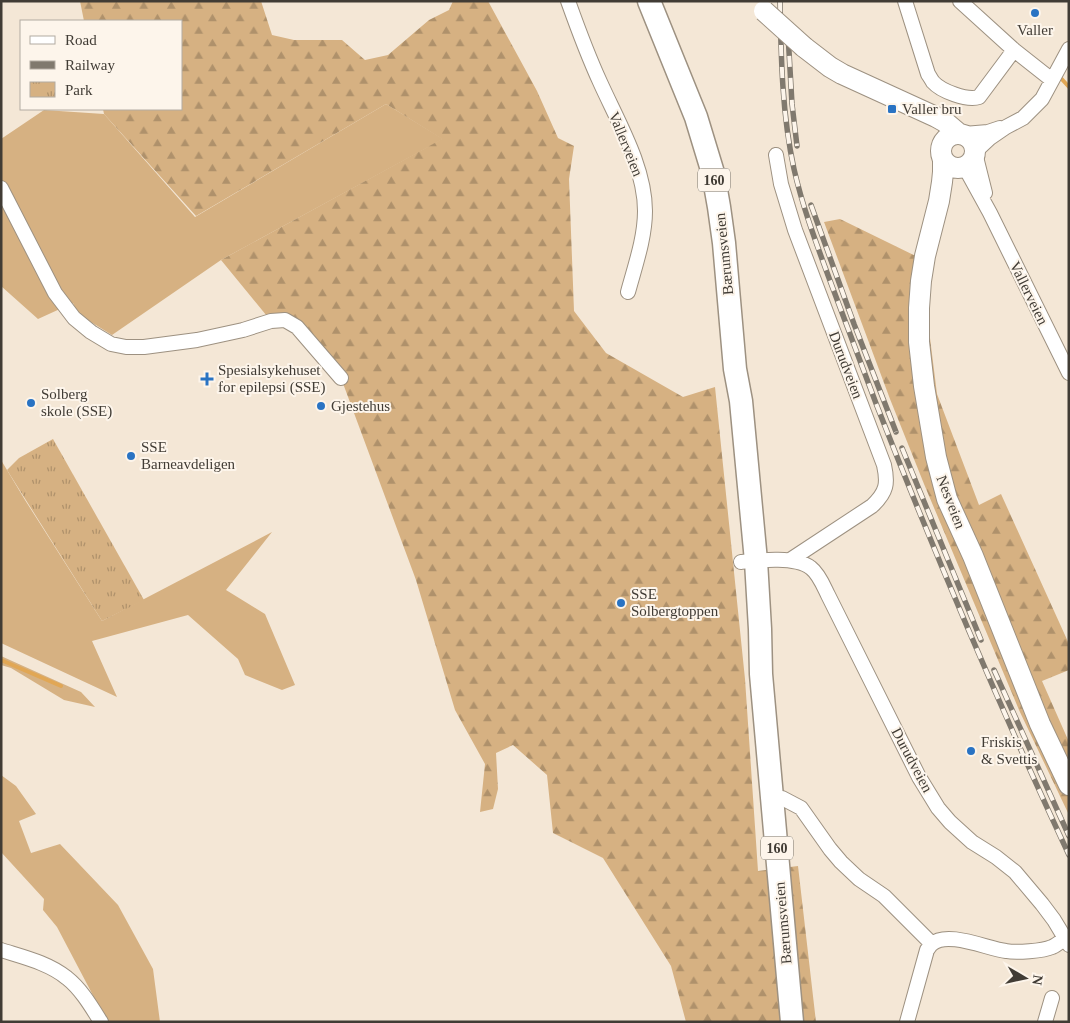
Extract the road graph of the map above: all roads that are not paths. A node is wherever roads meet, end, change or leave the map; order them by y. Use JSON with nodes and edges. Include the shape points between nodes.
{"nodes":[{"id":1,"x":568,"y":1,"type":"edge"},
{"id":2,"x":649,"y":1,"type":"edge"},
{"id":3,"x":905,"y":1,"type":"edge"},
{"id":4,"x":960,"y":1,"type":"edge"},
{"id":5,"x":759,"y":6,"type":"edge"},
{"id":6,"x":1069,"y":49,"type":"edge"},
{"id":7,"x":1014,"y":50,"type":"junction"},
{"id":8,"x":1052,"y":80,"type":"junction"},
{"id":9,"x":1006,"y":127,"type":"junction"},
{"id":10,"x":952,"y":142,"type":"junction"},
{"id":11,"x":776,"y":155,"type":"dead end"},
{"id":12,"x":968,"y":160,"type":"junction"},
{"id":13,"x":1,"y":188,"type":"edge"},
{"id":14,"x":938,"y":201,"type":"junction"},
{"id":15,"x":628,"y":292,"type":"dead end"},
{"id":16,"x":1069,"y":373,"type":"edge"},
{"id":17,"x":341,"y":378,"type":"dead end"},
{"id":18,"x":790,"y":560,"type":"junction"},
{"id":19,"x":748,"y":561,"type":"junction"},
{"id":20,"x":1069,"y":785,"type":"edge"},
{"id":21,"x":782,"y":798,"type":"dead end"},
{"id":22,"x":1067,"y":941,"type":"edge"},
{"id":23,"x":932,"y":944,"type":"junction"},
{"id":24,"x":1,"y":950,"type":"edge"},
{"id":25,"x":1052,"y":998,"type":"dead end"},
{"id":26,"x":100,"y":1022,"type":"edge"},
{"id":27,"x":792,"y":1022,"type":"edge"},
{"id":28,"x":907,"y":1022,"type":"edge"},
{"id":29,"x":1045,"y":1022,"type":"edge"}],
"edges":[{"from":1,"to":15,"type":"street","name":"Vallerveien","via":[[642,183],[643,234]]},
{"from":2,"to":19,"type":"main road","name":"Bærumsveien","number":"160","via":[[696,117],[713,172],[724,243],[735,369],[735,478]]},
{"from":3,"to":7,"type":"street","via":[[928,74],[940,88],[979,97]]},
{"from":4,"to":7,"type":"street"},
{"from":5,"to":10,"type":"street","bridge":true,"via":[[817,58],[836,70],[945,122]]},
{"from":6,"to":8,"type":"street"},
{"from":7,"to":8,"type":"street"},
{"from":8,"to":9,"type":"street","via":[[1042,99],[1023,118]]},
{"from":9,"to":10,"type":"street"},
{"from":9,"to":12,"type":"street"},
{"from":10,"to":12,"type":"street","via":[[970,138],[974,144]]},
{"from":10,"to":12,"type":"street","via":[[948,165],[954,168]]},
{"from":10,"to":14,"type":"street","name":"Nesveien"},
{"from":11,"to":18,"type":"street","name":"Durudveien","via":[[795,230],[887,477],[882,495],[872,506]]},
{"from":12,"to":14,"type":"street","name":"Nesveien"},
{"from":12,"to":16,"type":"street","name":"Vallerveien","via":[[968,173]]},
{"from":13,"to":17,"type":"street","via":[[55,293],[74,318],[111,344],[144,347],[197,340],[285,320],[297,328]]},
{"from":14,"to":20,"type":"street","name":"Nesveien","via":[[925,256],[919,308],[919,342],[936,458],[947,498],[1037,717]]},
{"from":18,"to":19,"type":"street","name":"Durudveien"},
{"from":18,"to":22,"type":"street","name":"Durudveien","via":[[811,568],[820,579],[919,777],[938,808],[972,842],[1015,872]]},
{"from":19,"to":27,"type":"main road","name":"Bærumsveien","number":"160","via":[[751,631],[760,674]]},
{"from":21,"to":23,"type":"street","via":[[801,808],[841,862],[884,896]]},
{"from":22,"to":23,"type":"street","name":"Durudveien","via":[[1025,951],[1007,951],[952,939]]},
{"from":23,"to":28,"type":"street","via":[[927,950]]},
{"from":24,"to":26,"type":"street","via":[[43,965],[67,978],[84,996]]},
{"from":25,"to":29,"type":"street"}]}
